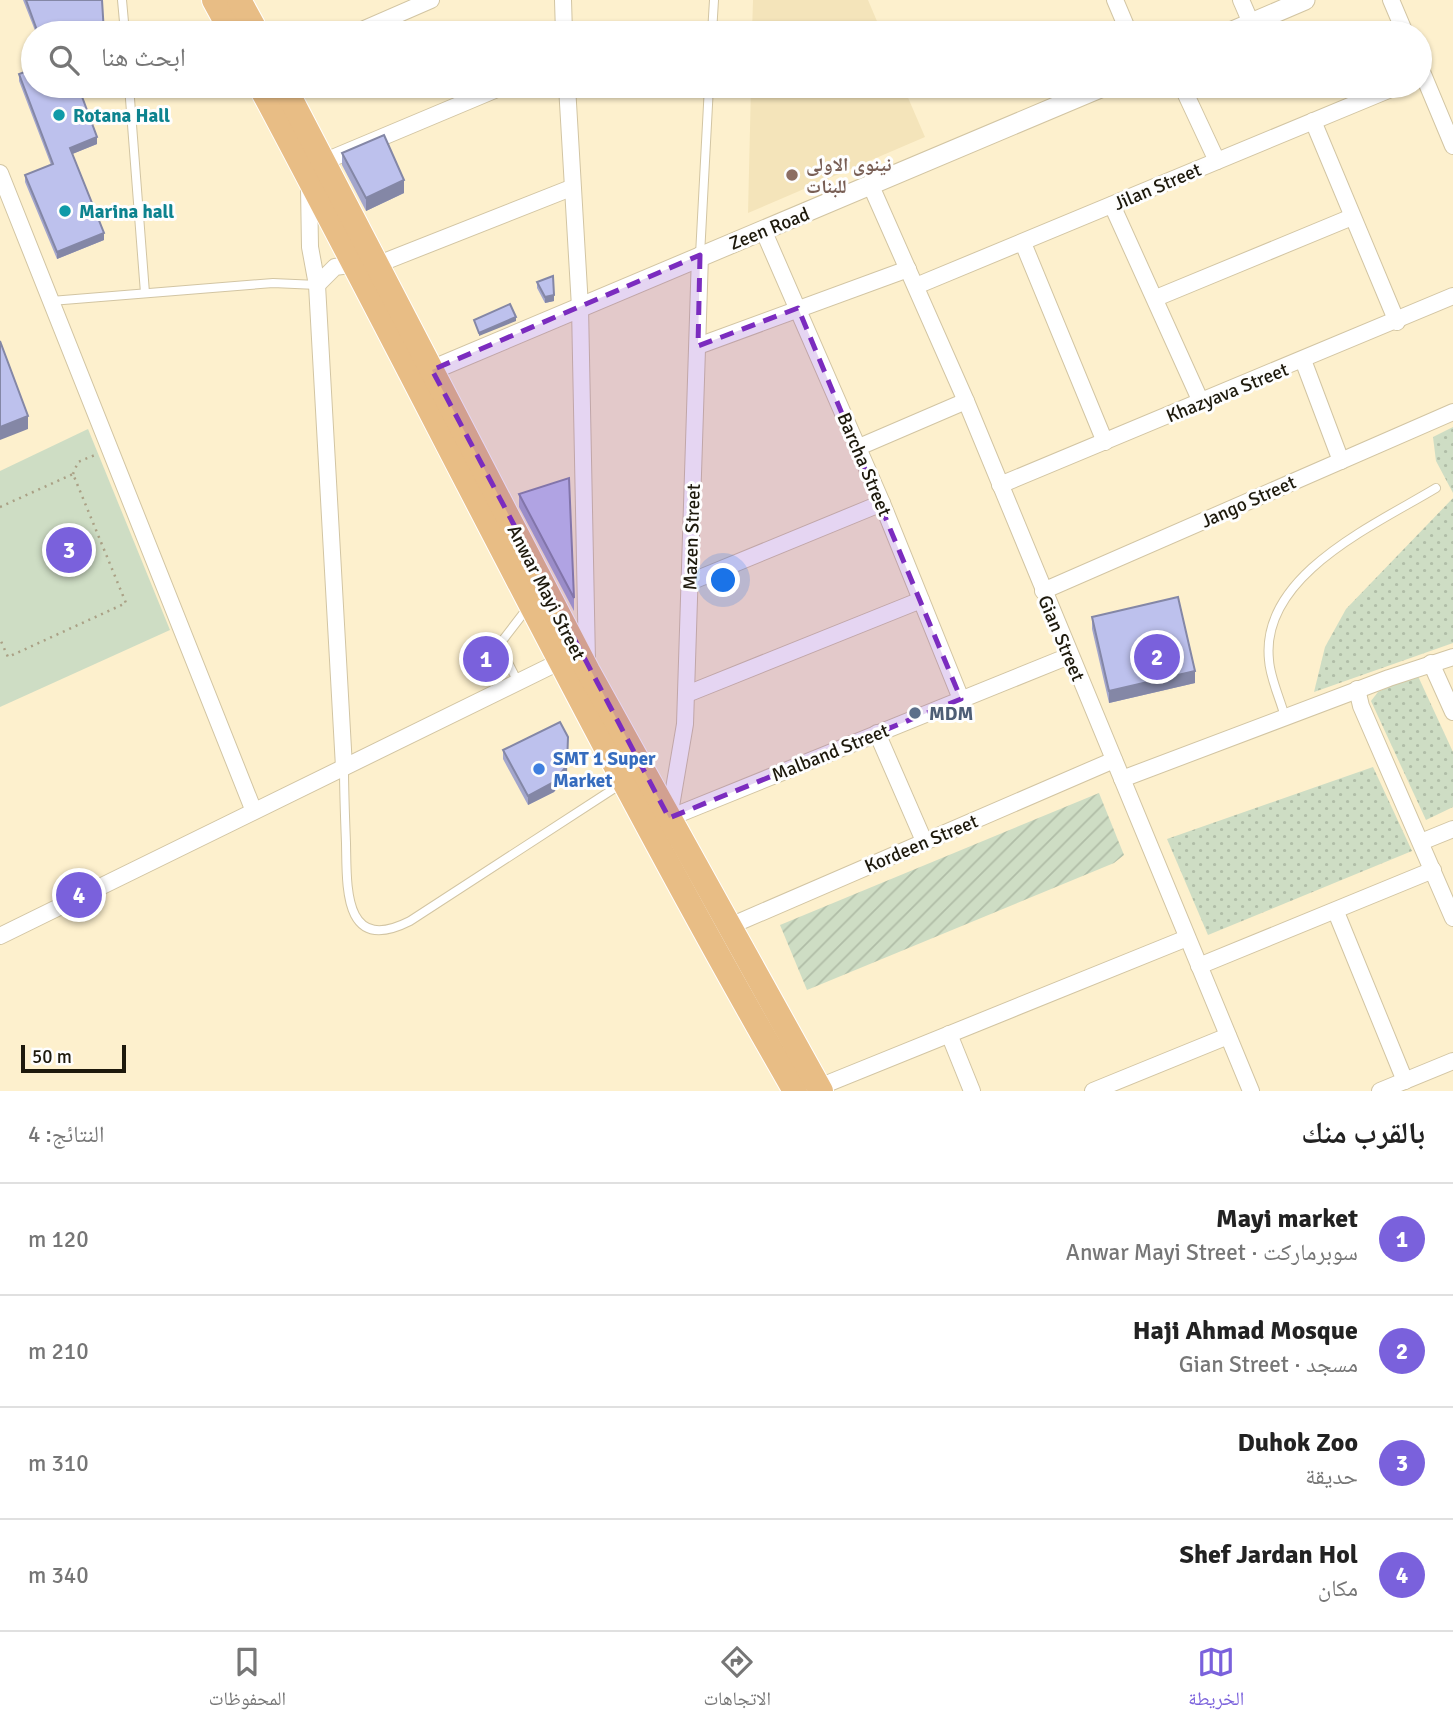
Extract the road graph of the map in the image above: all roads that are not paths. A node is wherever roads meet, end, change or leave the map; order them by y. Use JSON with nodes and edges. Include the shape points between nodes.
{"nodes":[{"id":1,"x":122,"y":0,"type":"edge"},
{"id":2,"x":214,"y":0,"type":"edge"},
{"id":3,"x":239,"y":0,"type":"edge"},
{"id":4,"x":563,"y":0,"type":"edge"},
{"id":5,"x":714,"y":0,"type":"edge"},
{"id":6,"x":1115,"y":0,"type":"edge"},
{"id":7,"x":1241,"y":0,"type":"edge"},
{"id":8,"x":1305,"y":0,"type":"edge"},
{"id":9,"x":1391,"y":0,"type":"edge"},
{"id":10,"x":422,"y":2,"type":"edge"},
{"id":11,"x":124,"y":21,"type":"edge"},
{"id":12,"x":225,"y":21,"type":"edge"},
{"id":13,"x":250,"y":21,"type":"edge"},
{"id":14,"x":381,"y":21,"type":"edge"},
{"id":15,"x":564,"y":21,"type":"edge"},
{"id":16,"x":713,"y":21,"type":"edge"},
{"id":17,"x":1124,"y":21,"type":"edge"},
{"id":18,"x":1250,"y":21,"type":"edge"},
{"id":19,"x":1256,"y":21,"type":"edge"},
{"id":20,"x":1400,"y":21,"type":"edge"},
{"id":21,"x":130,"y":98,"type":"edge"},
{"id":22,"x":268,"y":98,"type":"edge"},
{"id":23,"x":289,"y":98,"type":"edge"},
{"id":24,"x":477,"y":98,"type":"edge"},
{"id":25,"x":567,"y":98,"type":"edge"},
{"id":26,"x":708,"y":98,"type":"edge"},
{"id":27,"x":1077,"y":98,"type":"edge"},
{"id":28,"x":1188,"y":98,"type":"edge"},
{"id":29,"x":1369,"y":98,"type":"edge"},
{"id":30,"x":1432,"y":98,"type":"edge"},
{"id":31,"x":1313,"y":121,"type":"junction"},
{"id":32,"x":1453,"y":146,"type":"edge"},
{"id":33,"x":1217,"y":161,"type":"junction"},
{"id":34,"x":316,"y":170,"type":"junction"},
{"id":35,"x":0,"y":173,"type":"edge"},
{"id":36,"x":871,"y":186,"type":"junction"},
{"id":37,"x":571,"y":188,"type":"junction"},
{"id":38,"x":1112,"y":205,"type":"junction"},
{"id":39,"x":1352,"y":217,"type":"junction"},
{"id":40,"x":764,"y":232,"type":"junction"},
{"id":41,"x":1023,"y":243,"type":"junction"},
{"id":42,"x":700,"y":255,"type":"junction"},
{"id":43,"x":366,"y":264,"type":"junction"},
{"id":44,"x":908,"y":269,"type":"junction"},
{"id":45,"x":317,"y":285,"type":"junction"},
{"id":46,"x":916,"y":286,"type":"junction"},
{"id":47,"x":145,"y":293,"type":"junction"},
{"id":48,"x":1453,"y":296,"type":"edge"},
{"id":49,"x":1156,"y":298,"type":"junction"},
{"id":50,"x":51,"y":301,"type":"junction"},
{"id":51,"x":580,"y":307,"type":"junction"},
{"id":52,"x":798,"y":308,"type":"junction"},
{"id":53,"x":1397,"y":321,"type":"junction"},
{"id":54,"x":698,"y":346,"type":"junction"},
{"id":55,"x":1303,"y":360,"type":"junction"},
{"id":56,"x":432,"y":370,"type":"junction"},
{"id":57,"x":966,"y":401,"type":"junction"},
{"id":58,"x":1201,"y":402,"type":"junction"},
{"id":59,"x":1453,"y":412,"type":"edge"},
{"id":60,"x":1105,"y":442,"type":"junction"},
{"id":61,"x":859,"y":447,"type":"junction"},
{"id":62,"x":1341,"y":461,"type":"junction"},
{"id":63,"x":1000,"y":485,"type":"junction"},
{"id":64,"x":481,"y":486,"type":"junction"},
{"id":65,"x":1436,"y":488,"type":"dead end"},
{"id":66,"x":882,"y":503,"type":"junction"},
{"id":67,"x":690,"y":582,"type":"junction"},
{"id":68,"x":1042,"y":592,"type":"junction"},
{"id":69,"x":921,"y":600,"type":"junction"},
{"id":70,"x":531,"y":604,"type":"junction"},
{"id":71,"x":1069,"y":656,"type":"junction"},
{"id":72,"x":1453,"y":657,"type":"edge"},
{"id":73,"x":561,"y":661,"type":"junction"},
{"id":74,"x":1431,"y":663,"type":"junction"},
{"id":75,"x":588,"y":671,"type":"junction"},
{"id":76,"x":518,"y":682,"type":"junction"},
{"id":77,"x":1357,"y":689,"type":"junction"},
{"id":78,"x":687,"y":694,"type":"junction"},
{"id":79,"x":961,"y":699,"type":"junction"},
{"id":80,"x":1453,"y":712,"type":"edge"},
{"id":81,"x":1285,"y":716,"type":"junction"},
{"id":82,"x":877,"y":733,"type":"junction"},
{"id":83,"x":1114,"y":760,"type":"junction"},
{"id":84,"x":344,"y":766,"type":"junction"},
{"id":85,"x":1122,"y":779,"type":"junction"},
{"id":86,"x":623,"y":782,"type":"junction"},
{"id":87,"x":253,"y":809,"type":"junction"},
{"id":88,"x":669,"y":818,"type":"junction"},
{"id":89,"x":1453,"y":829,"type":"edge"},
{"id":90,"x":924,"y":842,"type":"junction"},
{"id":91,"x":1421,"y":842,"type":"junction"},
{"id":92,"x":1433,"y":870,"type":"junction"},
{"id":93,"x":1336,"y":912,"type":"junction"},
{"id":94,"x":1453,"y":918,"type":"edge"},
{"id":95,"x":730,"y":926,"type":"junction"},
{"id":96,"x":0,"y":936,"type":"edge"},
{"id":97,"x":1187,"y":938,"type":"junction"},
{"id":98,"x":1199,"y":966,"type":"junction"},
{"id":99,"x":949,"y":1034,"type":"junction"},
{"id":100,"x":1228,"y":1036,"type":"junction"},
{"id":101,"x":1453,"y":1061,"type":"edge"},
{"id":102,"x":1402,"y":1085,"type":"edge"},
{"id":103,"x":812,"y":1090,"type":"edge"},
{"id":104,"x":972,"y":1091,"type":"edge"},
{"id":105,"x":1093,"y":1091,"type":"edge"},
{"id":106,"x":1251,"y":1091,"type":"edge"},
{"id":107,"x":1380,"y":1091,"type":"edge"}],
"edges":[{"from":1,"to":11,"type":"lane"},
{"from":2,"to":12,"type":"main road"},
{"from":3,"to":13,"type":"main road"},
{"from":4,"to":15,"type":"street"},
{"from":5,"to":16,"type":"lane"},
{"from":6,"to":17,"type":"street"},
{"from":7,"to":18,"type":"street"},
{"from":8,"to":19,"type":"street"},
{"from":9,"to":20,"type":"street"},
{"from":10,"to":14,"type":"street"},
{"from":21,"to":47,"type":"lane"},
{"from":22,"to":34,"type":"main road","name":"Anwar Mayi Street"},
{"from":23,"to":34,"type":"main road","name":"Anwar Mayi Street"},
{"from":24,"to":34,"type":"street"},
{"from":25,"to":37,"type":"street"},
{"from":26,"to":42,"type":"lane"},
{"from":27,"to":36,"type":"street","name":"Zeen Road"},
{"from":28,"to":33,"type":"street"},
{"from":29,"to":31,"type":"street","name":"Jilan Street"},
{"from":30,"to":32,"type":"street"},
{"from":31,"to":33,"type":"street","name":"Jilan Street"},
{"from":31,"to":39,"type":"street"},
{"from":33,"to":38,"type":"street","name":"Jilan Street"},
{"from":34,"to":43,"type":"main road","name":"Anwar Mayi Street"},
{"from":34,"to":45,"type":"street","via":[[310,247]]},
{"from":35,"to":50,"type":"street"},
{"from":36,"to":40,"type":"street","name":"Zeen Road"},
{"from":36,"to":44,"type":"street","name":"Gian Street"},
{"from":37,"to":43,"type":"street"},
{"from":37,"to":51,"type":"street"},
{"from":38,"to":41,"type":"street","name":"Jilan Street"},
{"from":38,"to":49,"type":"street"},
{"from":39,"to":49,"type":"street"},
{"from":39,"to":53,"type":"street"},
{"from":40,"to":42,"type":"street","name":"Zeen Road"},
{"from":40,"to":52,"type":"street","name":"Barcha Street"},
{"from":41,"to":46,"type":"street","name":"Jilan Street"},
{"from":41,"to":60,"type":"street"},
{"from":42,"to":51,"type":"street","name":"Zeen Road"},
{"from":42,"to":54,"type":"street","name":"Mazen Street"},
{"from":43,"to":45,"type":"street","via":[[335,267]]},
{"from":43,"to":56,"type":"main road","name":"Anwar Mayi Street"},
{"from":43,"to":64,"type":"main road","name":"Anwar Mayi Street"},
{"from":44,"to":46,"type":"street","name":"Gian Street"},
{"from":44,"to":52,"type":"street"},
{"from":45,"to":47,"type":"lane","via":[[273,283]]},
{"from":45,"to":84,"type":"street"},
{"from":46,"to":57,"type":"street","name":"Gian Street"},
{"from":47,"to":50,"type":"lane"},
{"from":48,"to":53,"type":"street","name":"Khazyava Street"},
{"from":49,"to":58,"type":"street"},
{"from":50,"to":87,"type":"street"},
{"from":51,"to":56,"type":"street","name":"Zeen Road"},
{"from":51,"to":75,"type":"street"},
{"from":52,"to":54,"type":"street"},
{"from":52,"to":61,"type":"street","name":"Barcha Street"},
{"from":53,"to":55,"type":"street","name":"Khazyava Street"},
{"from":54,"to":67,"type":"street","name":"Mazen Street"},
{"from":55,"to":58,"type":"street","name":"Khazyava Street"},
{"from":55,"to":62,"type":"street"},
{"from":56,"to":64,"type":"main road","name":"Anwar Mayi Street"},
{"from":57,"to":61,"type":"street"},
{"from":57,"to":63,"type":"street","name":"Gian Street"},
{"from":58,"to":60,"type":"street","name":"Khazyava Street"},
{"from":59,"to":62,"type":"street","name":"Jango Street"},
{"from":60,"to":63,"type":"street","name":"Khazyava Street"},
{"from":61,"to":66,"type":"street","name":"Barcha Street"},
{"from":62,"to":68,"type":"street","name":"Jango Street"},
{"from":63,"to":68,"type":"street","name":"Gian Street"},
{"from":64,"to":70,"type":"main road","name":"Anwar Mayi Street"},
{"from":64,"to":75,"type":"main road","name":"Anwar Mayi Street"},
{"from":65,"to":81,"type":"lane","via":[[1335,550],[1282,598],[1270,628],[1269,660]]},
{"from":66,"to":67,"type":"street"},
{"from":66,"to":69,"type":"street","name":"Barcha Street"},
{"from":67,"to":78,"type":"street","name":"Mazen Street"},
{"from":68,"to":71,"type":"street","name":"Gian Street"},
{"from":69,"to":78,"type":"street"},
{"from":69,"to":79,"type":"street","name":"Barcha Street"},
{"from":70,"to":73,"type":"main road","name":"Anwar Mayi Street"},
{"from":70,"to":76,"type":"lane","via":[[499,645]]},
{"from":71,"to":79,"type":"street","name":"Malband Street"},
{"from":71,"to":83,"type":"street","name":"Gian Street"},
{"from":72,"to":74,"type":"street"},
{"from":73,"to":76,"type":"street"},
{"from":73,"to":86,"type":"main road","name":"Anwar Mayi Street"},
{"from":74,"to":77,"type":"street"},
{"from":74,"to":80,"type":"street"},
{"from":75,"to":88,"type":"main road","name":"Anwar Mayi Street"},
{"from":76,"to":84,"type":"street"},
{"from":77,"to":81,"type":"street"},
{"from":77,"to":91,"type":"street"},
{"from":78,"to":88,"type":"street","name":"Mazen Street"},
{"from":79,"to":82,"type":"street","name":"Malband Street"},
{"from":81,"to":85,"type":"street"},
{"from":82,"to":88,"type":"street","name":"Malband Street"},
{"from":82,"to":90,"type":"street"},
{"from":83,"to":85,"type":"street","name":"Gian Street"},
{"from":83,"to":90,"type":"street","name":"Kordeen Street"},
{"from":84,"to":86,"type":"lane","via":[[349,906],[364,926],[376,930],[410,921]]},
{"from":84,"to":87,"type":"street"},
{"from":85,"to":97,"type":"street","name":"Gian Street"},
{"from":86,"to":103,"type":"main road","name":"Anwar Mayi Street","via":[[707,938]]},
{"from":87,"to":96,"type":"street"},
{"from":88,"to":95,"type":"main road","name":"Anwar Mayi Street"},
{"from":89,"to":91,"type":"street"},
{"from":90,"to":95,"type":"street","name":"Kordeen Street"},
{"from":91,"to":92,"type":"street"},
{"from":92,"to":93,"type":"street"},
{"from":92,"to":94,"type":"street"},
{"from":93,"to":98,"type":"street"},
{"from":93,"to":102,"type":"street"},
{"from":95,"to":103,"type":"main road","name":"Anwar Mayi Street"},
{"from":97,"to":98,"type":"street","name":"Gian Street"},
{"from":97,"to":99,"type":"street"},
{"from":98,"to":100,"type":"street","name":"Gian Street"},
{"from":99,"to":103,"type":"street"},
{"from":99,"to":104,"type":"street"},
{"from":100,"to":105,"type":"street"},
{"from":100,"to":106,"type":"street","name":"Gian Street"},
{"from":101,"to":102,"type":"street"},
{"from":102,"to":107,"type":"street"}]}
